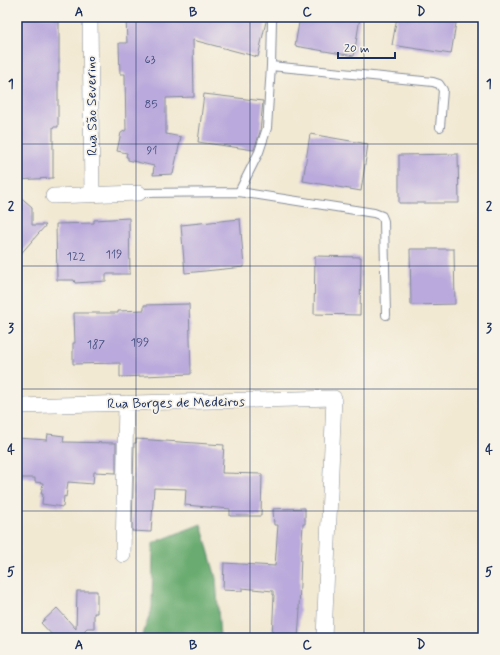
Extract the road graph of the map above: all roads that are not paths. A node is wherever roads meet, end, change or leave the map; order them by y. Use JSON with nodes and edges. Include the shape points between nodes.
{"nodes":[{"id":1,"x":90,"y":17,"type":"edge"},
{"id":2,"x":272,"y":20,"type":"dead end"},
{"id":3,"x":271,"y":66,"type":"junction"},
{"id":4,"x":440,"y":127,"type":"dead end"},
{"id":5,"x":239,"y":192,"type":"junction"},
{"id":6,"x":139,"y":193,"type":"joint"},
{"id":7,"x":92,"y":195,"type":"junction"},
{"id":8,"x":53,"y":196,"type":"dead end"},
{"id":9,"x":386,"y":314,"type":"dead end"},
{"id":10,"x":126,"y":403,"type":"junction"},
{"id":11,"x":17,"y":406,"type":"edge"},
{"id":12,"x":123,"y":555,"type":"dead end"},
{"id":13,"x":324,"y":638,"type":"edge"}],
"edges":[{"from":1,"to":7,"type":"street","name":"Rua São Severino"},
{"from":2,"to":3,"type":"lane"},
{"from":3,"to":4,"type":"lane","via":[[439,84],[443,90]]},
{"from":3,"to":5,"type":"lane","via":[[267,128],[259,152]]},
{"from":5,"to":6,"type":"lane"},
{"from":5,"to":9,"type":"lane","via":[[382,216]]},
{"from":6,"to":7,"type":"street"},
{"from":7,"to":8,"type":"street"},
{"from":10,"to":11,"type":"street","name":"Rua Borges de Medeiros"},
{"from":10,"to":12,"type":"street"},
{"from":10,"to":13,"type":"street","name":"Rua Borges de Medeiros","via":[[334,398]]}]}
